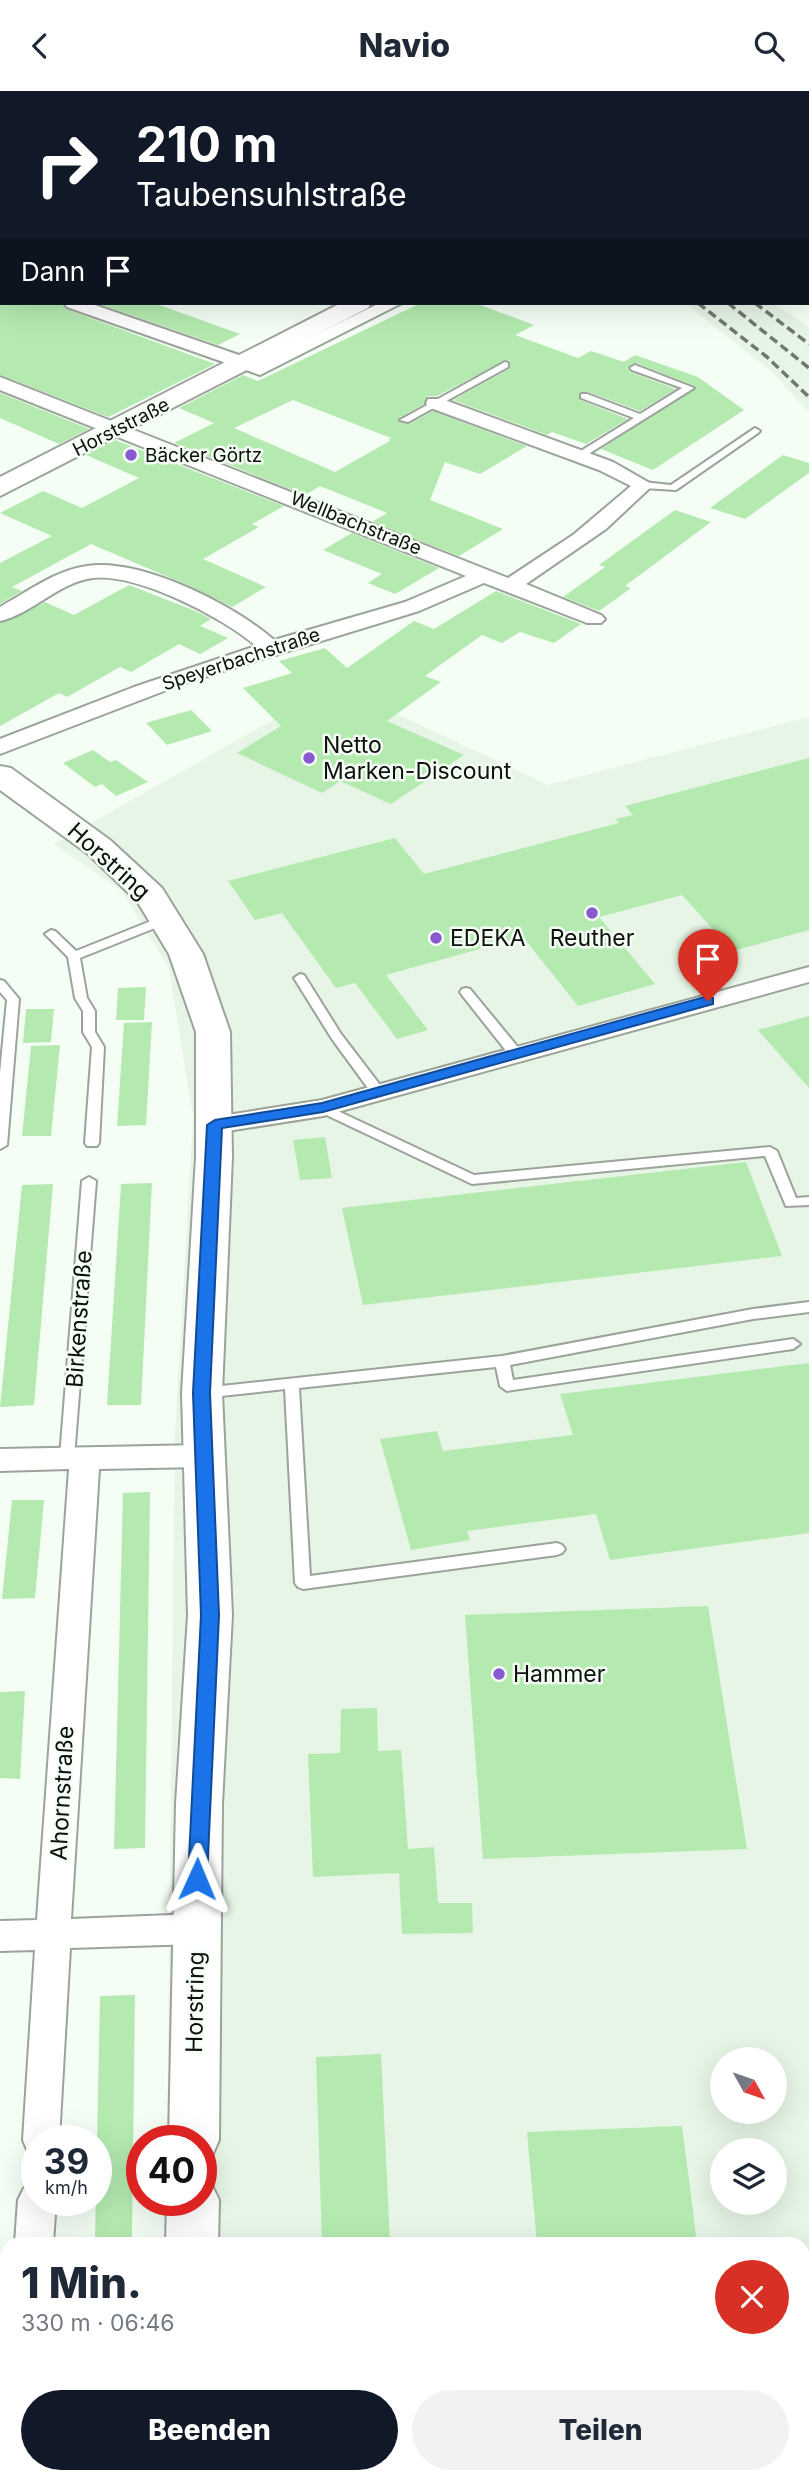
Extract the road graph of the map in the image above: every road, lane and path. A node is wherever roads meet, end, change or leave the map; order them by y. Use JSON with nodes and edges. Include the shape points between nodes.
{"nodes":[{"id":1,"x":78,"y":305,"type":"edge"},
{"id":2,"x":343,"y":305,"type":"edge"},
{"id":3,"x":384,"y":305,"type":"edge"},
{"id":4,"x":240,"y":364,"type":"junction"},
{"id":5,"x":505,"y":365,"type":"dead end"},
{"id":6,"x":635,"y":368,"type":"dead end"},
{"id":7,"x":0,"y":383,"type":"edge"},
{"id":8,"x":584,"y":396,"type":"dead end"},
{"id":9,"x":435,"y":403,"type":"junction"},
{"id":10,"x":639,"y":417,"type":"junction"},
{"id":11,"x":405,"y":420,"type":"dead end"},
{"id":12,"x":117,"y":428,"type":"junction"},
{"id":13,"x":755,"y":431,"type":"dead end"},
{"id":14,"x":579,"y":456,"type":"junction"},
{"id":15,"x":643,"y":485,"type":"junction"},
{"id":16,"x":0,"y":488,"type":"edge"},
{"id":17,"x":483,"y":575,"type":"junction"},
{"id":18,"x":509,"y":585,"type":"junction"},
{"id":19,"x":0,"y":615,"type":"edge"},
{"id":20,"x":594,"y":619,"type":"dead end"},
{"id":21,"x":271,"y":648,"type":"junction"},
{"id":22,"x":0,"y":747,"type":"edge"},
{"id":23,"x":0,"y":775,"type":"edge"},
{"id":24,"x":166,"y":919,"type":"junction"},
{"id":25,"x":51,"y":935,"type":"dead end"},
{"id":26,"x":74,"y":956,"type":"junction"},
{"id":27,"x":809,"y":974,"type":"edge"},
{"id":28,"x":300,"y":978,"type":"dead end"},
{"id":29,"x":0,"y":984,"type":"edge"},
{"id":30,"x":466,"y":992,"type":"dead end"},
{"id":31,"x":516,"y":1054,"type":"junction"},
{"id":32,"x":378,"y":1092,"type":"junction"},
{"id":33,"x":323,"y":1108,"type":"junction"},
{"id":34,"x":215,"y":1125,"type":"junction"},
{"id":35,"x":92,"y":1143,"type":"dead end"},
{"id":36,"x":0,"y":1145,"type":"edge"},
{"id":37,"x":89,"y":1181,"type":"dead end"},
{"id":38,"x":809,"y":1201,"type":"edge"},
{"id":39,"x":809,"y":1307,"type":"edge"},
{"id":40,"x":793,"y":1344,"type":"dead end"},
{"id":41,"x":502,"y":1361,"type":"junction"},
{"id":42,"x":292,"y":1385,"type":"junction"},
{"id":43,"x":202,"y":1393,"type":"junction"},
{"id":44,"x":202,"y":1456,"type":"junction"},
{"id":45,"x":76,"y":1457,"type":"junction"},
{"id":46,"x":0,"y":1460,"type":"edge"},
{"id":47,"x":557,"y":1549,"type":"dead end"},
{"id":48,"x":70,"y":1652,"type":"joint"},
{"id":49,"x":196,"y":1929,"type":"junction"},
{"id":50,"x":55,"y":1934,"type":"junction"},
{"id":51,"x":0,"y":1936,"type":"edge"},
{"id":52,"x":42,"y":2125,"type":"edge"},
{"id":53,"x":194,"y":2125,"type":"edge"},
{"id":54,"x":36,"y":2216,"type":"edge"},
{"id":55,"x":193,"y":2216,"type":"edge"},
{"id":56,"x":34,"y":2237,"type":"edge"},
{"id":57,"x":192,"y":2237,"type":"edge"}],
"edges":[{"from":1,"to":4,"type":"street"},
{"from":2,"to":4,"type":"street","name":"Horststraße"},
{"from":3,"to":4,"type":"street","name":"Horststraße","via":[[275,363],[260,369]]},
{"from":4,"to":12,"type":"street","name":"Horststraße"},
{"from":5,"to":9,"type":"lane"},
{"from":6,"to":10,"type":"lane","via":[[688,388]]},
{"from":7,"to":12,"type":"street","name":"Wellbachstraße"},
{"from":8,"to":10,"type":"lane"},
{"from":9,"to":11,"type":"lane"},
{"from":9,"to":14,"type":"street"},
{"from":10,"to":14,"type":"lane"},
{"from":12,"to":16,"type":"street","name":"Horststraße"},
{"from":12,"to":17,"type":"street","name":"Wellbachstraße"},
{"from":13,"to":15,"type":"lane","via":[[673,488]]},
{"from":14,"to":15,"type":"street"},
{"from":15,"to":18,"type":"street","via":[[580,537]]},
{"from":17,"to":18,"type":"street","name":"Wellbachstraße"},
{"from":17,"to":21,"type":"street","name":"Speyerbachstraße","via":[[437,596]]},
{"from":18,"to":20,"type":"street","name":"Wellbachstraße"},
{"from":19,"to":21,"type":"street","via":[[86,572],[116,570],[234,618]]},
{"from":21,"to":22,"type":"street","name":"Speyerbachstraße","via":[[81,712]]},
{"from":23,"to":24,"type":"street","name":"Horstring","via":[[108,855],[150,895]]},
{"from":24,"to":26,"type":"lane"},
{"from":24,"to":34,"type":"street","name":"Horstring","via":[[186,954],[209,1013]]},
{"from":25,"to":26,"type":"lane"},
{"from":26,"to":35,"type":"lane","via":[[81,998],[89,1011],[89,1032],[97,1047]]},
{"from":27,"to":31,"type":"street"},
{"from":28,"to":32,"type":"lane"},
{"from":29,"to":36,"type":"lane","via":[[13,999]]},
{"from":30,"to":31,"type":"lane"},
{"from":31,"to":32,"type":"street"},
{"from":32,"to":33,"type":"street"},
{"from":33,"to":34,"type":"street"},
{"from":33,"to":38,"type":"lane","via":[[472,1180],[770,1151],[791,1203]]},
{"from":34,"to":43,"type":"street","name":"Horstring"},
{"from":37,"to":45,"type":"lane","name":"Birkenstraße"},
{"from":39,"to":41,"type":"lane"},
{"from":40,"to":41,"type":"lane","via":[[507,1386]]},
{"from":41,"to":42,"type":"lane"},
{"from":42,"to":43,"type":"lane"},
{"from":42,"to":47,"type":"lane","via":[[303,1583]]},
{"from":43,"to":44,"type":"street","name":"Horstring"},
{"from":44,"to":45,"type":"street"},
{"from":44,"to":49,"type":"street","name":"Horstring","via":[[210,1615]]},
{"from":45,"to":46,"type":"street"},
{"from":45,"to":48,"type":"street","name":"Birkenstraße"},
{"from":48,"to":50,"type":"street","name":"Ahornstraße"},
{"from":49,"to":50,"type":"street"},
{"from":49,"to":53,"type":"street","name":"Horstring"},
{"from":50,"to":51,"type":"street"},
{"from":50,"to":52,"type":"street","name":"Ahornstraße"},
{"from":54,"to":56,"type":"street"},
{"from":55,"to":57,"type":"street"}]}
